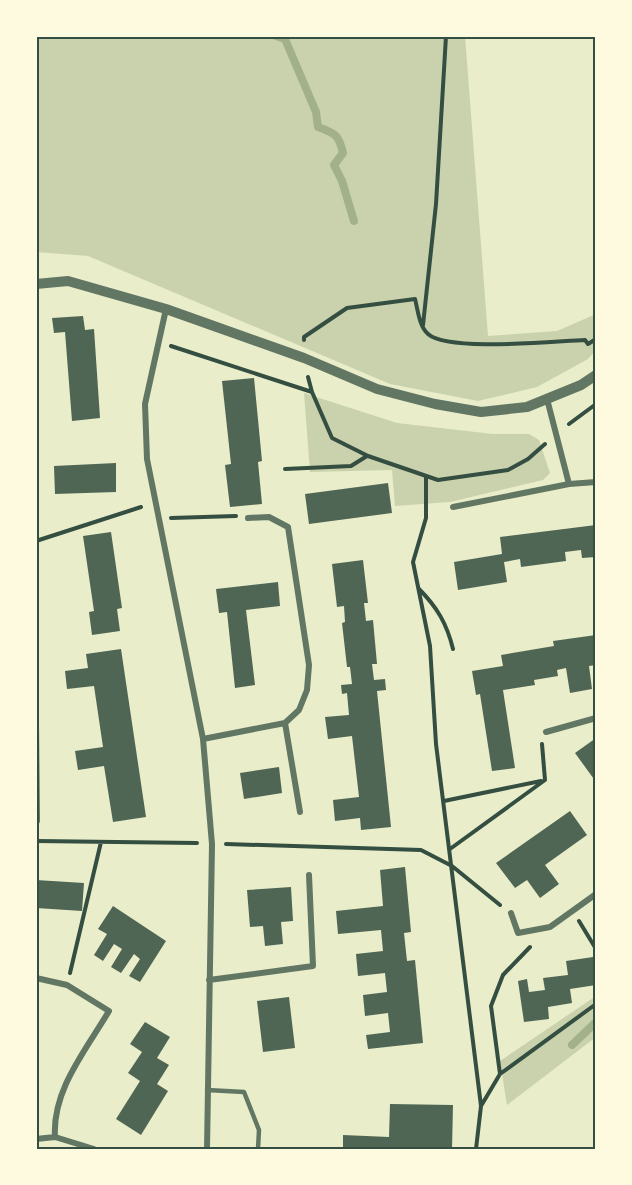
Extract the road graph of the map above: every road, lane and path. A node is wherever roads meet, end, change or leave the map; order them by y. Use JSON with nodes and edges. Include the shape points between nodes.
{"nodes":[{"id":1,"x":446,"y":36,"type":"edge"},
{"id":2,"x":36,"y":284,"type":"edge"},
{"id":3,"x":165,"y":309,"type":"junction"},
{"id":4,"x":423,"y":328,"type":"junction"},
{"id":5,"x":596,"y":339,"type":"edge"},
{"id":6,"x":159,"y":342,"type":"junction"},
{"id":7,"x":304,"y":358,"type":"junction"},
{"id":8,"x":596,"y":375,"type":"edge"},
{"id":9,"x":312,"y":392,"type":"junction"},
{"id":10,"x":547,"y":399,"type":"junction"},
{"id":11,"x":596,"y":404,"type":"edge"},
{"id":12,"x":556,"y":434,"type":"junction"},
{"id":13,"x":368,"y":456,"type":"junction"},
{"id":14,"x":285,"y":469,"type":"dead end"},
{"id":15,"x":426,"y":477,"type":"junction"},
{"id":16,"x":596,"y":482,"type":"edge"},
{"id":17,"x":569,"y":484,"type":"junction"},
{"id":18,"x":156,"y":502,"type":"junction"},
{"id":19,"x":453,"y":507,"type":"dead end"},
{"id":20,"x":160,"y":518,"type":"junction"},
{"id":21,"x":248,"y":518,"type":"joint"},
{"id":22,"x":36,"y":541,"type":"edge"},
{"id":23,"x":418,"y":589,"type":"junction"},
{"id":24,"x":453,"y":649,"type":"dead end"},
{"id":25,"x":596,"y":718,"type":"edge"},
{"id":26,"x":36,"y":722,"type":"edge"},
{"id":27,"x":285,"y":723,"type":"junction"},
{"id":28,"x":546,"y":732,"type":"joint"},
{"id":29,"x":203,"y":739,"type":"junction"},
{"id":30,"x":545,"y":780,"type":"junction"},
{"id":31,"x":444,"y":801,"type":"junction"},
{"id":32,"x":300,"y":812,"type":"dead end"},
{"id":33,"x":37,"y":821,"type":"edge"},
{"id":34,"x":36,"y":841,"type":"edge"},
{"id":35,"x":101,"y":842,"type":"junction"},
{"id":36,"x":212,"y":843,"type":"junction"},
{"id":37,"x":450,"y":849,"type":"junction"},
{"id":38,"x":452,"y":866,"type":"junction"},
{"id":39,"x":309,"y":875,"type":"dead end"},
{"id":40,"x":596,"y":894,"type":"edge"},
{"id":41,"x":572,"y":911,"type":"junction"},
{"id":42,"x":511,"y":913,"type":"joint"},
{"id":43,"x":550,"y":927,"type":"junction"},
{"id":44,"x":596,"y":949,"type":"edge"},
{"id":45,"x":36,"y":978,"type":"edge"},
{"id":46,"x":209,"y":980,"type":"junction"},
{"id":47,"x":67,"y":985,"type":"junction"},
{"id":48,"x":596,"y":1004,"type":"edge"},
{"id":49,"x":500,"y":1074,"type":"junction"},
{"id":50,"x":207,"y":1090,"type":"junction"},
{"id":51,"x":481,"y":1106,"type":"junction"},
{"id":52,"x":55,"y":1137,"type":"junction"},
{"id":53,"x":36,"y":1139,"type":"edge"},
{"id":54,"x":94,"y":1149,"type":"edge"},
{"id":55,"x":207,"y":1149,"type":"edge"},
{"id":56,"x":258,"y":1149,"type":"edge"},
{"id":57,"x":476,"y":1149,"type":"edge"}],
"edges":[{"from":1,"to":4,"type":"path","via":[[436,204]]},
{"from":2,"to":3,"type":"street","via":[[68,281]]},
{"from":3,"to":6,"type":"street"},
{"from":3,"to":7,"type":"street"},
{"from":4,"to":5,"type":"path","via":[[429,336],[450,341],[497,345],[585,340],[588,344]]},
{"from":4,"to":7,"type":"path","via":[[415,299],[347,308],[304,337]]},
{"from":6,"to":9,"type":"path"},
{"from":6,"to":18,"type":"street","via":[[145,404],[147,459]]},
{"from":7,"to":9,"type":"path"},
{"from":7,"to":10,"type":"street","via":[[377,389],[482,412],[506,411]]},
{"from":8,"to":10,"type":"street"},
{"from":9,"to":13,"type":"path","via":[[332,438]]},
{"from":10,"to":12,"type":"street"},
{"from":11,"to":12,"type":"path"},
{"from":12,"to":15,"type":"path","via":[[528,459],[508,470],[438,480]]},
{"from":12,"to":17,"type":"street"},
{"from":13,"to":14,"type":"path","via":[[351,466]]},
{"from":13,"to":15,"type":"path"},
{"from":15,"to":23,"type":"path","via":[[426,518],[413,562]]},
{"from":16,"to":17,"type":"street"},
{"from":17,"to":19,"type":"street"},
{"from":18,"to":20,"type":"street"},
{"from":18,"to":22,"type":"path"},
{"from":20,"to":21,"type":"path"},
{"from":20,"to":29,"type":"street"},
{"from":21,"to":27,"type":"street","via":[[269,517],[288,526],[309,665],[307,690],[299,710]]},
{"from":23,"to":24,"type":"path","via":[[435,605]]},
{"from":23,"to":31,"type":"path","via":[[430,646]]},
{"from":25,"to":28,"type":"street"},
{"from":26,"to":33,"type":"street"},
{"from":27,"to":29,"type":"street"},
{"from":27,"to":32,"type":"street"},
{"from":28,"to":30,"type":"path","via":[[542,742]]},
{"from":29,"to":36,"type":"street"},
{"from":30,"to":31,"type":"path"},
{"from":30,"to":37,"type":"path"},
{"from":31,"to":37,"type":"path"},
{"from":34,"to":35,"type":"path"},
{"from":35,"to":36,"type":"path"},
{"from":35,"to":47,"type":"path"},
{"from":36,"to":38,"type":"path","via":[[421,850]]},
{"from":36,"to":46,"type":"street"},
{"from":37,"to":38,"type":"path"},
{"from":38,"to":42,"type":"path"},
{"from":38,"to":51,"type":"path"},
{"from":39,"to":46,"type":"street","via":[[314,966]]},
{"from":40,"to":41,"type":"street"},
{"from":41,"to":43,"type":"street"},
{"from":41,"to":44,"type":"path"},
{"from":42,"to":43,"type":"street","via":[[518,933]]},
{"from":43,"to":49,"type":"path","via":[[503,975],[491,1006]]},
{"from":45,"to":47,"type":"street"},
{"from":46,"to":50,"type":"street"},
{"from":47,"to":52,"type":"street","via":[[109,1011],[60,1094],[54,1116]]},
{"from":48,"to":49,"type":"path"},
{"from":49,"to":51,"type":"path"},
{"from":50,"to":55,"type":"street"},
{"from":50,"to":56,"type":"lane","via":[[244,1092],[259,1130]]},
{"from":51,"to":57,"type":"path"},
{"from":52,"to":53,"type":"street"},
{"from":52,"to":54,"type":"street"}]}
